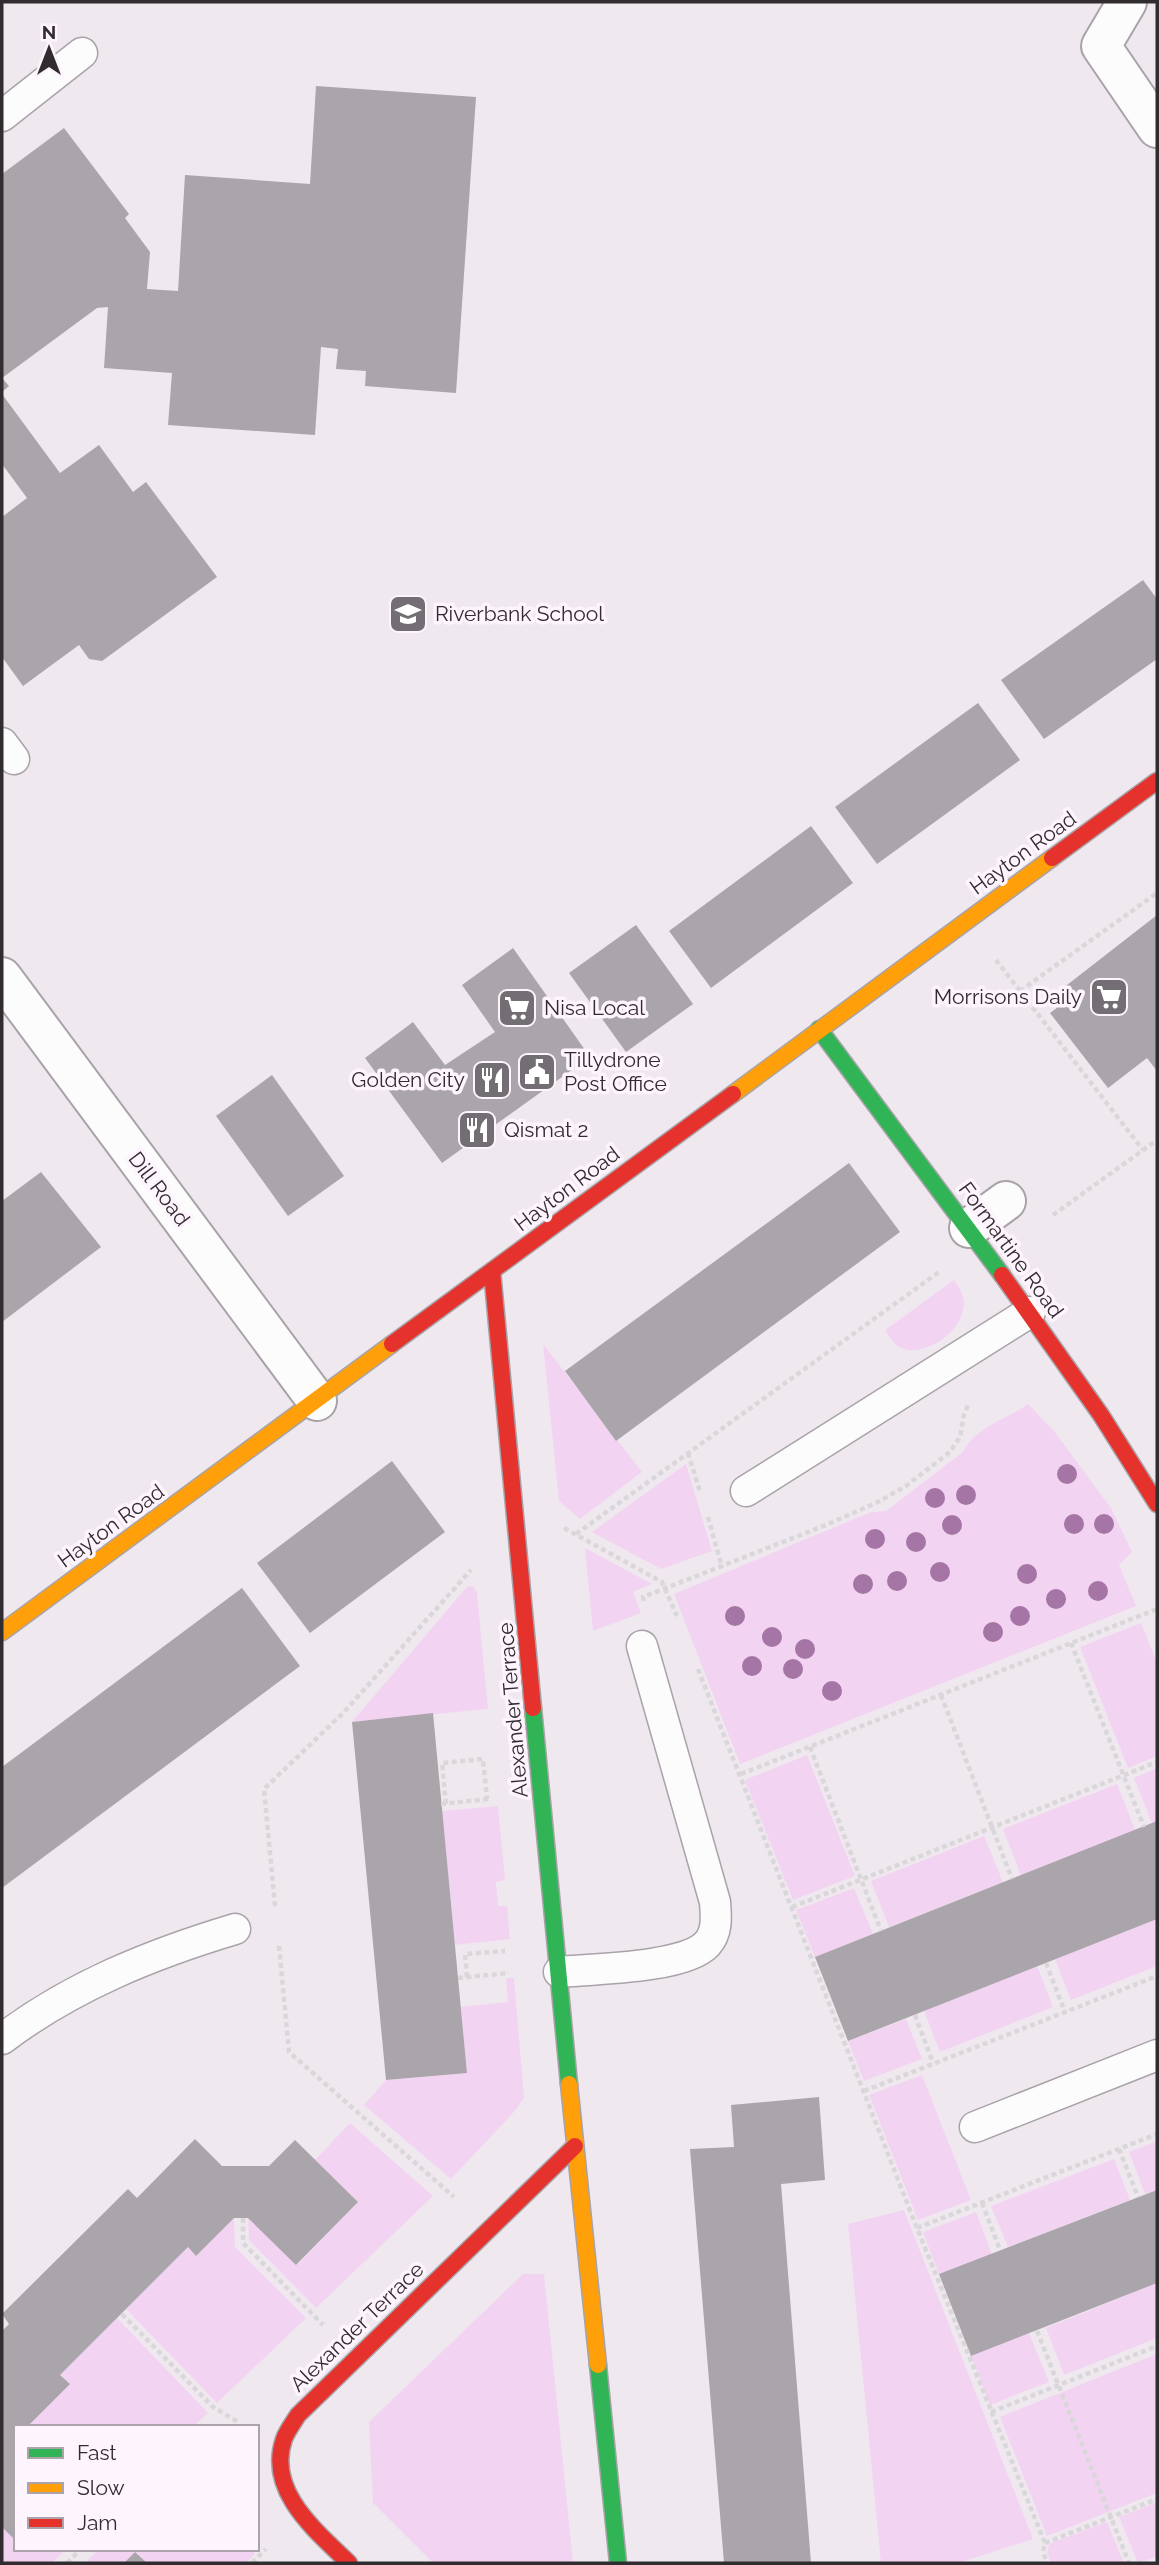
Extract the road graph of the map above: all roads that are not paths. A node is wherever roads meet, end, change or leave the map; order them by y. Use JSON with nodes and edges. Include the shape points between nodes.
{"nodes":[{"id":1,"x":1127,"y":2,"type":"edge"},
{"id":2,"x":82,"y":53,"type":"dead end"},
{"id":3,"x":2,"y":116,"type":"edge"},
{"id":4,"x":1157,"y":128,"type":"edge"},
{"id":5,"x":1157,"y":781,"type":"edge"},
{"id":6,"x":2,"y":977,"type":"edge"},
{"id":7,"x":819,"y":1029,"type":"junction"},
{"id":8,"x":1006,"y":1202,"type":"dead end"},
{"id":9,"x":975,"y":1235,"type":"junction"},
{"id":10,"x":492,"y":1270,"type":"junction"},
{"id":11,"x":1030,"y":1312,"type":"junction"},
{"id":12,"x":317,"y":1401,"type":"junction"},
{"id":13,"x":746,"y":1491,"type":"dead end"},
{"id":14,"x":1155,"y":1494,"type":"edge"},
{"id":15,"x":2,"y":1632,"type":"edge"},
{"id":16,"x":642,"y":1646,"type":"dead end"},
{"id":17,"x":235,"y":1929,"type":"dead end"},
{"id":18,"x":559,"y":1972,"type":"junction"},
{"id":19,"x":2,"y":2039,"type":"edge"},
{"id":20,"x":1157,"y":2055,"type":"edge"},
{"id":21,"x":975,"y":2127,"type":"dead end"},
{"id":22,"x":575,"y":2146,"type":"junction"},
{"id":23,"x":349,"y":2563,"type":"edge"},
{"id":24,"x":618,"y":2563,"type":"edge"}],
"edges":[{"from":1,"to":4,"type":"street","via":[[1101,46]]},
{"from":2,"to":3,"type":"lane"},
{"from":5,"to":7,"type":"street","name":"Hayton Road"},
{"from":6,"to":12,"type":"street","name":"Dill Road"},
{"from":7,"to":9,"type":"street","name":"Formartine Road"},
{"from":7,"to":10,"type":"street","name":"Hayton Road"},
{"from":8,"to":9,"type":"street"},
{"from":9,"to":11,"type":"street","name":"Formartine Road"},
{"from":10,"to":12,"type":"street","name":"Hayton Road"},
{"from":10,"to":18,"type":"street","name":"Alexander Terrace"},
{"from":11,"to":13,"type":"lane"},
{"from":11,"to":14,"type":"street","name":"Formartine Road"},
{"from":12,"to":15,"type":"street","name":"Hayton Road"},
{"from":16,"to":18,"type":"lane","via":[[715,1902],[716,1924],[708,1943],[691,1955]]},
{"from":17,"to":19,"type":"lane","via":[[119,1970],[56,2002]]},
{"from":18,"to":22,"type":"street","name":"Alexander Terrace"},
{"from":20,"to":21,"type":"lane"},
{"from":22,"to":23,"type":"street","name":"Alexander Terrace","via":[[287,2429],[280,2446],[288,2496],[300,2515]]},
{"from":22,"to":24,"type":"street","name":"Alexander Terrace"}]}
